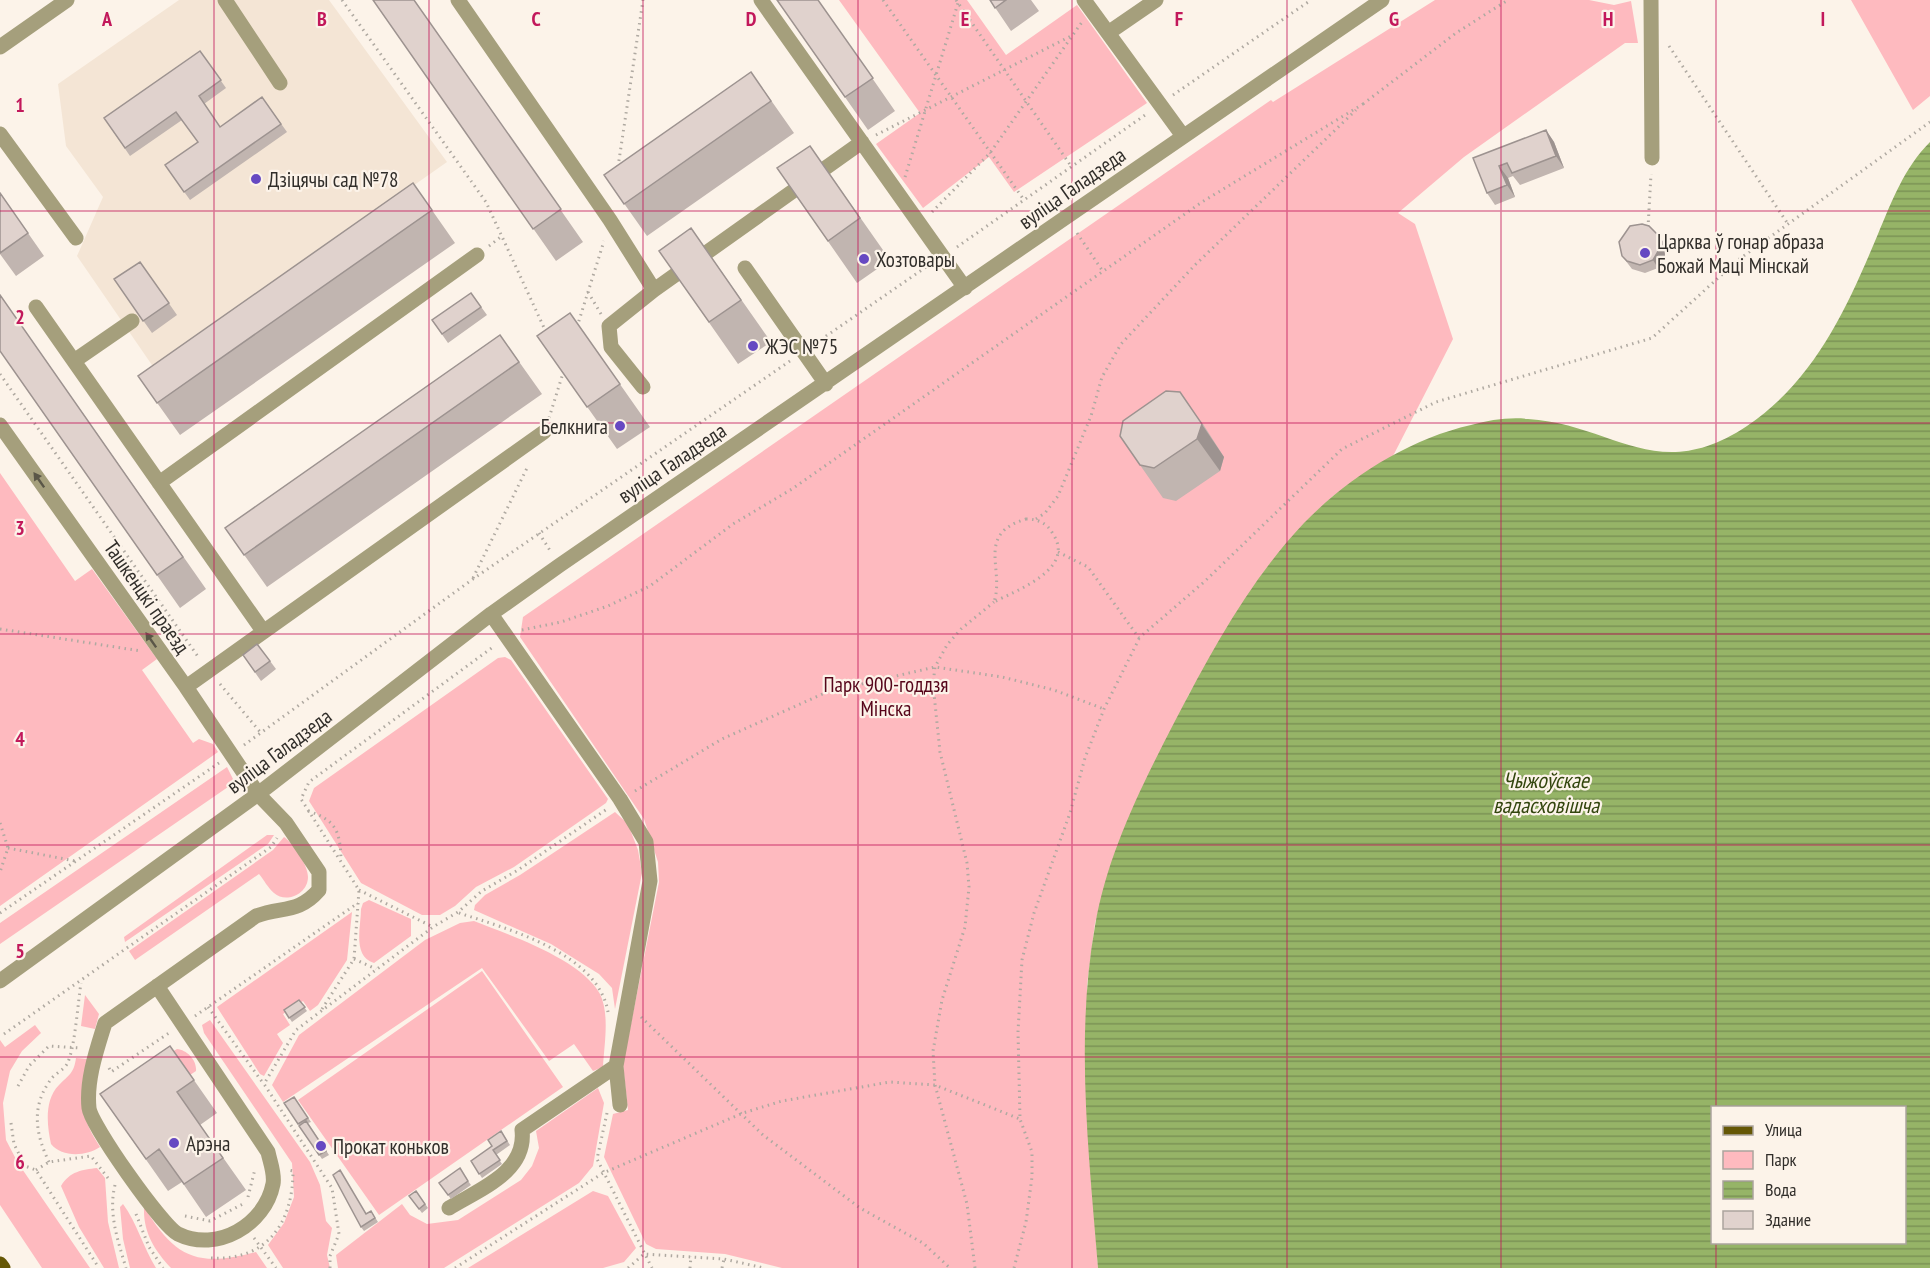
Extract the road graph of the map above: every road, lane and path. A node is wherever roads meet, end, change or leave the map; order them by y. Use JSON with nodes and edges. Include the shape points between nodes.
{"nodes":[{"id":1,"x":67,"y":0,"type":"edge"},
{"id":2,"x":225,"y":0,"type":"edge"},
{"id":3,"x":342,"y":0,"type":"edge"},
{"id":4,"x":458,"y":0,"type":"edge"},
{"id":5,"x":643,"y":0,"type":"edge"},
{"id":6,"x":761,"y":0,"type":"edge"},
{"id":7,"x":883,"y":0,"type":"edge"},
{"id":8,"x":1155,"y":0,"type":"edge"},
{"id":9,"x":1311,"y":0,"type":"edge"},
{"id":10,"x":1382,"y":0,"type":"edge"},
{"id":11,"x":1508,"y":0,"type":"edge"},
{"id":12,"x":1651,"y":0,"type":"edge"},
{"id":13,"x":957,"y":2,"type":"edge"},
{"id":14,"x":1088,"y":4,"type":"edge"},
{"id":15,"x":47,"y":6,"type":"edge"},
{"id":16,"x":1651,"y":19,"type":"junction"},
{"id":17,"x":1108,"y":33,"type":"junction"},
{"id":18,"x":1072,"y":35,"type":"junction"},
{"id":19,"x":0,"y":47,"type":"edge"},
{"id":20,"x":1004,"y":70,"type":"junction"},
{"id":21,"x":937,"y":76,"type":"junction"},
{"id":22,"x":280,"y":83,"type":"dead end"},
{"id":23,"x":951,"y":97,"type":"junction"},
{"id":24,"x":1026,"y":102,"type":"junction"},
{"id":25,"x":1160,"y":104,"type":"junction"},
{"id":26,"x":1363,"y":104,"type":"junction"},
{"id":27,"x":926,"y":110,"type":"junction"},
{"id":28,"x":1930,"y":122,"type":"edge"},
{"id":29,"x":0,"y":134,"type":"edge"},
{"id":30,"x":1183,"y":136,"type":"junction"},
{"id":31,"x":862,"y":142,"type":"junction"},
{"id":32,"x":990,"y":153,"type":"junction"},
{"id":33,"x":1652,"y":158,"type":"joint"},
{"id":34,"x":1071,"y":166,"type":"junction"},
{"id":35,"x":617,"y":173,"type":"edge"},
{"id":36,"x":900,"y":195,"type":"junction"},
{"id":37,"x":1023,"y":200,"type":"junction"},
{"id":38,"x":610,"y":219,"type":"junction"},
{"id":39,"x":1788,"y":224,"type":"junction"},
{"id":40,"x":921,"y":225,"type":"junction"},
{"id":41,"x":1648,"y":232,"type":"edge"},
{"id":42,"x":1077,"y":233,"type":"dead end"},
{"id":43,"x":76,"y":238,"type":"dead end"},
{"id":44,"x":477,"y":255,"type":"dead end"},
{"id":45,"x":943,"y":256,"type":"junction"},
{"id":46,"x":745,"y":268,"type":"dead end"},
{"id":47,"x":1102,"y":270,"type":"junction"},
{"id":48,"x":965,"y":288,"type":"junction"},
{"id":49,"x":654,"y":290,"type":"junction"},
{"id":50,"x":588,"y":292,"type":"junction"},
{"id":51,"x":36,"y":307,"type":"dead end"},
{"id":52,"x":132,"y":321,"type":"edge"},
{"id":53,"x":609,"y":326,"type":"junction"},
{"id":54,"x":574,"y":337,"type":"edge"},
{"id":55,"x":549,"y":340,"type":"edge"},
{"id":56,"x":803,"y":352,"type":"junction"},
{"id":57,"x":567,"y":360,"type":"edge"},
{"id":58,"x":74,"y":361,"type":"junction"},
{"id":59,"x":559,"y":361,"type":"edge"},
{"id":60,"x":563,"y":371,"type":"junction"},
{"id":61,"x":0,"y":374,"type":"edge"},
{"id":62,"x":826,"y":384,"type":"junction"},
{"id":63,"x":643,"y":387,"type":"dead end"},
{"id":64,"x":0,"y":425,"type":"edge"},
{"id":65,"x":544,"y":432,"type":"joint"},
{"id":66,"x":529,"y":463,"type":"dead end"},
{"id":67,"x":159,"y":483,"type":"junction"},
{"id":68,"x":1036,"y":519,"type":"junction"},
{"id":69,"x":539,"y":533,"type":"junction"},
{"id":70,"x":1058,"y":552,"type":"junction"},
{"id":71,"x":560,"y":564,"type":"junction"},
{"id":72,"x":473,"y":579,"type":"junction"},
{"id":73,"x":994,"y":602,"type":"junction"},
{"id":74,"x":491,"y":614,"type":"junction"},
{"id":75,"x":0,"y":629,"type":"edge"},
{"id":76,"x":263,"y":630,"type":"junction"},
{"id":77,"x":507,"y":636,"type":"junction"},
{"id":78,"x":1139,"y":638,"type":"junction"},
{"id":79,"x":161,"y":654,"type":"junction"},
{"id":80,"x":935,"y":667,"type":"junction"},
{"id":81,"x":207,"y":670,"type":"junction"},
{"id":82,"x":186,"y":687,"type":"junction"},
{"id":83,"x":1104,"y":709,"type":"junction"},
{"id":84,"x":261,"y":733,"type":"junction"},
{"id":85,"x":232,"y":754,"type":"junction"},
{"id":86,"x":258,"y":795,"type":"junction"},
{"id":87,"x":620,"y":799,"type":"junction"},
{"id":88,"x":308,"y":811,"type":"junction"},
{"id":89,"x":0,"y":823,"type":"edge"},
{"id":90,"x":279,"y":835,"type":"dead end"},
{"id":91,"x":8,"y":848,"type":"junction"},
{"id":92,"x":75,"y":861,"type":"junction"},
{"id":93,"x":341,"y":861,"type":"junction"},
{"id":94,"x":0,"y":872,"type":"edge"},
{"id":95,"x":359,"y":890,"type":"junction"},
{"id":96,"x":358,"y":903,"type":"junction"},
{"id":97,"x":458,"y":912,"type":"junction"},
{"id":98,"x":0,"y":913,"type":"edge"},
{"id":99,"x":433,"y":927,"type":"junction"},
{"id":100,"x":354,"y":959,"type":"junction"},
{"id":101,"x":376,"y":969,"type":"junction"},
{"id":102,"x":0,"y":981,"type":"edge"},
{"id":103,"x":81,"y":982,"type":"junction"},
{"id":104,"x":157,"y":986,"type":"junction"},
{"id":105,"x":208,"y":1007,"type":"junction"},
{"id":106,"x":322,"y":1009,"type":"junction"},
{"id":107,"x":610,"y":1021,"type":"dead end"},
{"id":108,"x":645,"y":1022,"type":"dead end"},
{"id":109,"x":183,"y":1024,"type":"junction"},
{"id":110,"x":4,"y":1034,"type":"dead end"},
{"id":111,"x":70,"y":1047,"type":"junction"},
{"id":112,"x":97,"y":1049,"type":"junction"},
{"id":113,"x":616,"y":1066,"type":"junction"},
{"id":114,"x":111,"y":1072,"type":"junction"},
{"id":115,"x":106,"y":1076,"type":"dead end"},
{"id":116,"x":264,"y":1084,"type":"junction"},
{"id":117,"x":935,"y":1085,"type":"junction"},
{"id":118,"x":18,"y":1086,"type":"dead end"},
{"id":119,"x":614,"y":1108,"type":"joint"},
{"id":120,"x":743,"y":1113,"type":"junction"},
{"id":121,"x":1020,"y":1119,"type":"junction"},
{"id":122,"x":11,"y":1123,"type":"dead end"},
{"id":123,"x":91,"y":1156,"type":"dead end"},
{"id":124,"x":49,"y":1162,"type":"junction"},
{"id":125,"x":254,"y":1169,"type":"dead end"},
{"id":126,"x":36,"y":1170,"type":"junction"},
{"id":127,"x":603,"y":1173,"type":"junction"},
{"id":128,"x":111,"y":1201,"type":"dead end"},
{"id":129,"x":449,"y":1208,"type":"dead end"},
{"id":130,"x":135,"y":1212,"type":"dead end"},
{"id":131,"x":178,"y":1212,"type":"edge"},
{"id":132,"x":265,"y":1254,"type":"dead end"},
{"id":133,"x":644,"y":1254,"type":"junction"},
{"id":134,"x":691,"y":1256,"type":"junction"},
{"id":135,"x":724,"y":1259,"type":"junction"},
{"id":136,"x":0,"y":1264,"type":"edge"},
{"id":137,"x":756,"y":1267,"type":"edge"},
{"id":138,"x":3,"y":1268,"type":"edge"},
{"id":139,"x":99,"y":1268,"type":"edge"},
{"id":140,"x":126,"y":1268,"type":"edge"},
{"id":141,"x":163,"y":1268,"type":"edge"},
{"id":142,"x":276,"y":1268,"type":"edge"},
{"id":143,"x":330,"y":1268,"type":"edge"},
{"id":144,"x":455,"y":1268,"type":"edge"},
{"id":145,"x":628,"y":1268,"type":"edge"},
{"id":146,"x":652,"y":1268,"type":"edge"},
{"id":147,"x":690,"y":1268,"type":"edge"},
{"id":148,"x":722,"y":1268,"type":"edge"},
{"id":149,"x":764,"y":1268,"type":"edge"},
{"id":150,"x":950,"y":1268,"type":"edge"},
{"id":151,"x":975,"y":1268,"type":"edge"},
{"id":152,"x":1014,"y":1268,"type":"edge"}],
"edges":[{"from":1,"to":15,"type":"street"},
{"from":2,"to":22,"type":"street"},
{"from":3,"to":55,"type":"path","via":[[486,202]]},
{"from":4,"to":38,"type":"street"},
{"from":5,"to":35,"type":"path"},
{"from":6,"to":31,"type":"street"},
{"from":7,"to":21,"type":"path"},
{"from":8,"to":17,"type":"street"},
{"from":9,"to":25,"type":"path"},
{"from":10,"to":30,"type":"street","name":"вуліца Галадзеда"},
{"from":11,"to":26,"type":"path","via":[[1456,33]]},
{"from":12,"to":16,"type":"street"},
{"from":13,"to":20,"type":"path"},
{"from":13,"to":21,"type":"path"},
{"from":14,"to":17,"type":"street"},
{"from":14,"to":18,"type":"path"},
{"from":15,"to":19,"type":"street"},
{"from":16,"to":33,"type":"street"},
{"from":16,"to":39,"type":"path"},
{"from":17,"to":25,"type":"street"},
{"from":18,"to":20,"type":"path"},
{"from":18,"to":24,"type":"path"},
{"from":20,"to":23,"type":"path"},
{"from":20,"to":24,"type":"path"},
{"from":21,"to":23,"type":"path"},
{"from":21,"to":27,"type":"path"},
{"from":23,"to":27,"type":"path"},
{"from":23,"to":32,"type":"path"},
{"from":24,"to":32,"type":"path"},
{"from":24,"to":34,"type":"path"},
{"from":25,"to":30,"type":"street"},
{"from":25,"to":34,"type":"path"},
{"from":26,"to":47,"type":"path","via":[[1202,201]]},
{"from":26,"to":68,"type":"path","via":[[1195,265],[1121,344],[1102,378],[1058,496]]},
{"from":27,"to":31,"type":"path"},
{"from":27,"to":36,"type":"path"},
{"from":28,"to":39,"type":"path"},
{"from":29,"to":43,"type":"street"},
{"from":30,"to":48,"type":"street","name":"вуліца Галадзеда"},
{"from":31,"to":36,"type":"street"},
{"from":31,"to":49,"type":"street"},
{"from":32,"to":37,"type":"path"},
{"from":32,"to":40,"type":"path"},
{"from":33,"to":41,"type":"path"},
{"from":34,"to":37,"type":"path"},
{"from":36,"to":40,"type":"street"},
{"from":37,"to":45,"type":"path"},
{"from":38,"to":49,"type":"street"},
{"from":38,"to":50,"type":"path"},
{"from":39,"to":78,"type":"path","via":[[1738,260],[1652,338],[1436,402],[1342,449],[1204,582]]},
{"from":40,"to":45,"type":"street"},
{"from":42,"to":47,"type":"path"},
{"from":44,"to":67,"type":"street"},
{"from":45,"to":48,"type":"street"},
{"from":45,"to":56,"type":"path"},
{"from":46,"to":56,"type":"street"},
{"from":47,"to":77,"type":"path","via":[[792,489],[733,524],[650,586],[608,606]]},
{"from":48,"to":62,"type":"street","name":"вуліца Галадзеда"},
{"from":49,"to":53,"type":"street"},
{"from":50,"to":53,"type":"path"},
{"from":50,"to":54,"type":"path"},
{"from":51,"to":58,"type":"street"},
{"from":52,"to":58,"type":"street"},
{"from":53,"to":63,"type":"street","via":[[611,346]]},
{"from":56,"to":62,"type":"street"},
{"from":56,"to":69,"type":"path"},
{"from":57,"to":60,"type":"path"},
{"from":58,"to":67,"type":"street"},
{"from":59,"to":60,"type":"path"},
{"from":60,"to":65,"type":"path"},
{"from":61,"to":81,"type":"path"},
{"from":62,"to":71,"type":"street","name":"вуліца Галадзеда"},
{"from":79,"to":64,"type":"street","name":"Ташкенцкі праезд","one_way":true},
{"from":65,"to":76,"type":"street"},
{"from":66,"to":72,"type":"path"},
{"from":67,"to":76,"type":"street"},
{"from":68,"to":70,"type":"path","via":[[1055,536]]},
{"from":68,"to":73,"type":"path","via":[[1009,526],[996,545],[994,569],[998,592]]},
{"from":69,"to":71,"type":"path"},
{"from":69,"to":72,"type":"path"},
{"from":70,"to":73,"type":"path","via":[[1043,576]]},
{"from":70,"to":78,"type":"path","via":[[1088,567]]},
{"from":71,"to":74,"type":"street","name":"вуліца Галадзеда"},
{"from":72,"to":84,"type":"path"},
{"from":73,"to":80,"type":"path","via":[[961,629]]},
{"from":74,"to":77,"type":"street"},
{"from":74,"to":86,"type":"street","name":"вуліца Галадзеда"},
{"from":75,"to":79,"type":"path"},
{"from":76,"to":81,"type":"street"},
{"from":77,"to":87,"type":"street"},
{"from":77,"to":88,"type":"path","via":[[309,782],[301,799]]},
{"from":78,"to":83,"type":"path"},
{"from":79,"to":82,"type":"street","name":"Ташкенцкі праезд"},
{"from":80,"to":83,"type":"path","via":[[1002,677],[1054,690]]},
{"from":80,"to":87,"type":"path","via":[[827,692],[722,740]]},
{"from":80,"to":117,"type":"path","via":[[940,752],[967,863],[969,887],[964,927],[942,1000],[933,1051]]},
{"from":81,"to":82,"type":"street"},
{"from":81,"to":84,"type":"path"},
{"from":82,"to":85,"type":"street","name":"Ташкенцкі праезд"},
{"from":83,"to":121,"type":"path","via":[[1034,913],[1022,960],[1018,1032]]},
{"from":84,"to":85,"type":"path"},
{"from":85,"to":86,"type":"street","name":"Ташкенцкі праезд"},
{"from":85,"to":92,"type":"path"},
{"from":86,"to":102,"type":"street","name":"вуліца Галадзеда"},
{"from":86,"to":104,"type":"street","name":"Ташкенцкі праезд","via":[[286,823],[319,872],[319,890],[297,908],[256,916]]},
{"from":87,"to":97,"type":"path","via":[[482,891]]},
{"from":87,"to":113,"type":"street","via":[[646,842],[651,880]]},
{"from":88,"to":93,"type":"path"},
{"from":88,"to":93,"type":"path","via":[[331,821],[340,838]]},
{"from":89,"to":91,"type":"path"},
{"from":90,"to":103,"type":"path","via":[[271,847]]},
{"from":91,"to":92,"type":"path"},
{"from":91,"to":94,"type":"path"},
{"from":92,"to":98,"type":"path"},
{"from":93,"to":95,"type":"path"},
{"from":95,"to":96,"type":"path"},
{"from":95,"to":99,"type":"path"},
{"from":96,"to":100,"type":"path"},
{"from":96,"to":105,"type":"path"},
{"from":97,"to":99,"type":"path"},
{"from":97,"to":107,"type":"path","via":[[539,941],[588,973],[606,998]]},
{"from":99,"to":101,"type":"path"},
{"from":100,"to":101,"type":"path"},
{"from":100,"to":106,"type":"path"},
{"from":101,"to":106,"type":"path"},
{"from":103,"to":110,"type":"path"},
{"from":103,"to":111,"type":"path"},
{"from":104,"to":109,"type":"street"},
{"from":104,"to":112,"type":"street","via":[[105,1023]]},
{"from":105,"to":109,"type":"path"},
{"from":105,"to":116,"type":"path"},
{"from":106,"to":116,"type":"path","via":[[296,1030]]},
{"from":108,"to":120,"type":"path"},
{"from":109,"to":112,"type":"street","via":[[268,1152],[272,1169],[273,1182],[258,1217],[230,1235],[199,1239],[177,1233],[129,1174],[89,1110]]},
{"from":109,"to":114,"type":"path"},
{"from":111,"to":112,"type":"path"},
{"from":111,"to":118,"type":"path","via":[[49,1046],[29,1066]]},
{"from":111,"to":124,"type":"path","via":[[68,1063],[49,1080],[40,1100],[36,1122]]},
{"from":112,"to":114,"type":"path"},
{"from":113,"to":119,"type":"street"},
{"from":113,"to":129,"type":"street","via":[[522,1130],[524,1144],[510,1170]]},
{"from":114,"to":115,"type":"path"},
{"from":116,"to":143,"type":"path","via":[[332,1188],[339,1234],[330,1256]]},
{"from":117,"to":120,"type":"path","via":[[890,1082],[805,1096]]},
{"from":117,"to":121,"type":"path"},
{"from":117,"to":151,"type":"path","via":[[967,1204]]},
{"from":119,"to":127,"type":"path","via":[[597,1159]]},
{"from":120,"to":127,"type":"path"},
{"from":120,"to":150,"type":"path","via":[[763,1135],[860,1208],[923,1243]]},
{"from":121,"to":152,"type":"path","via":[[1032,1152],[1032,1177]]},
{"from":122,"to":126,"type":"path","via":[[14,1144],[25,1166]]},
{"from":123,"to":124,"type":"path"},
{"from":124,"to":126,"type":"path"},
{"from":125,"to":131,"type":"path","via":[[246,1201],[233,1211],[210,1221]]},
{"from":126,"to":139,"type":"path"},
{"from":127,"to":133,"type":"path"},
{"from":127,"to":144,"type":"path"},
{"from":128,"to":140,"type":"path"},
{"from":130,"to":141,"type":"path","via":[[139,1228]]},
{"from":132,"to":142,"type":"path"},
{"from":133,"to":134,"type":"path"},
{"from":133,"to":145,"type":"path"},
{"from":133,"to":146,"type":"path"},
{"from":134,"to":135,"type":"path"},
{"from":134,"to":147,"type":"path"},
{"from":135,"to":137,"type":"path"},
{"from":135,"to":148,"type":"path"},
{"from":136,"to":138,"type":"main road"},
{"from":137,"to":149,"type":"path"}]}
